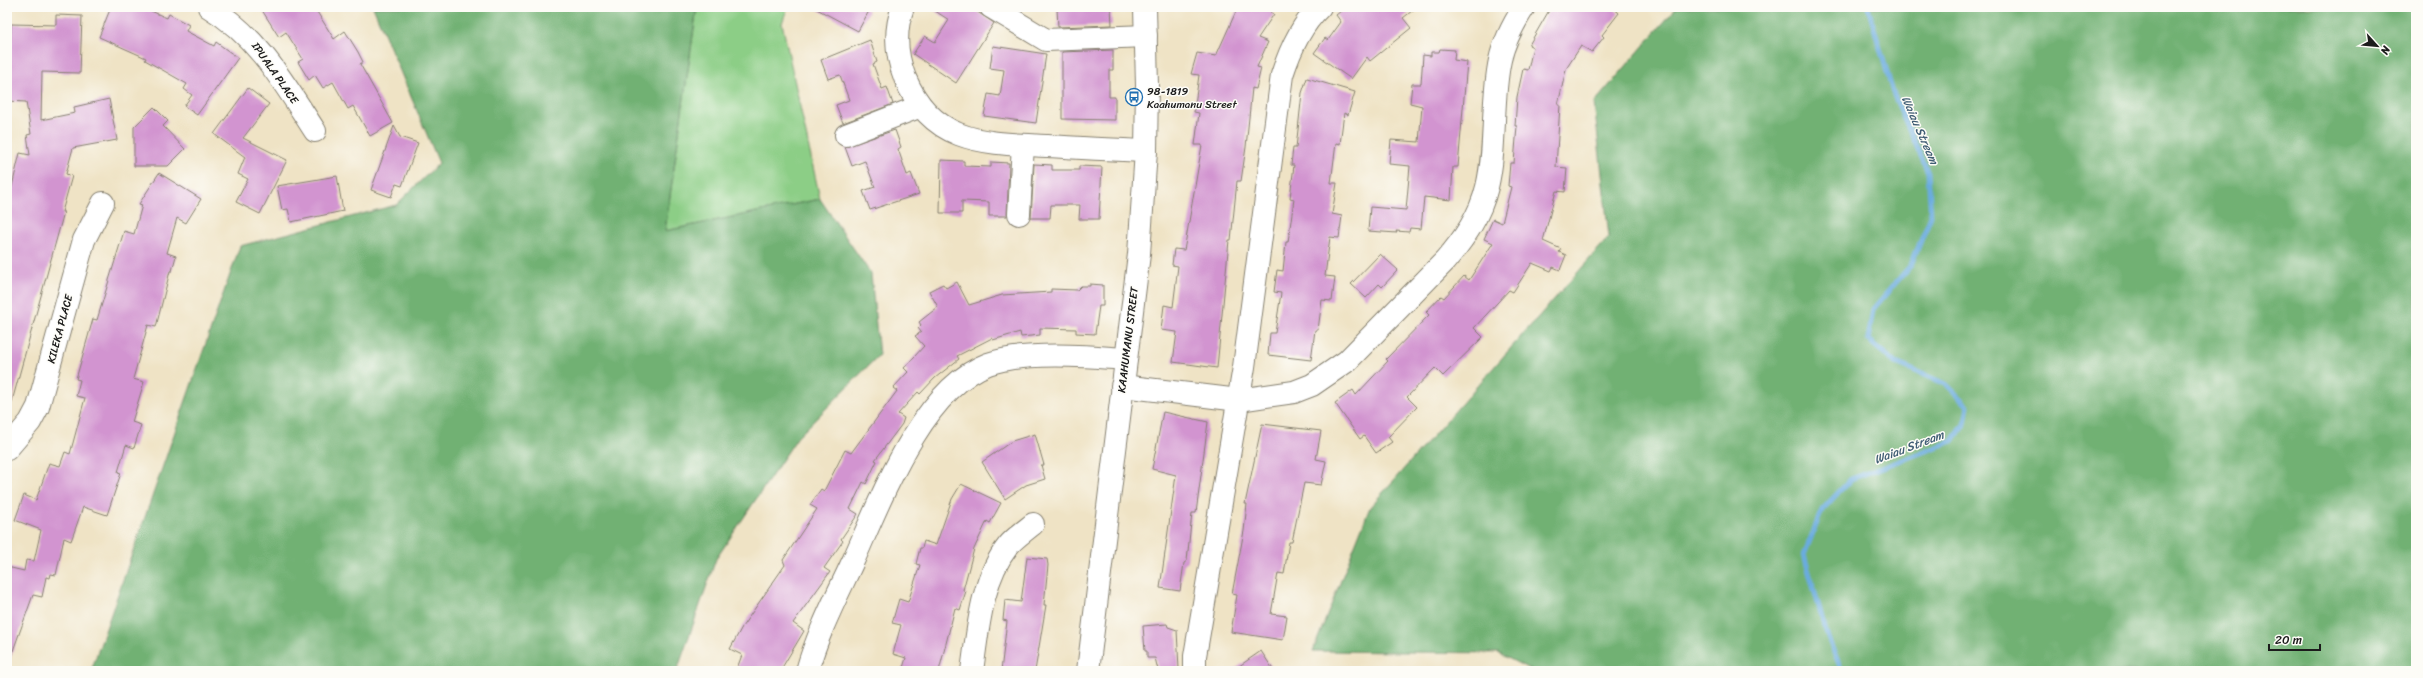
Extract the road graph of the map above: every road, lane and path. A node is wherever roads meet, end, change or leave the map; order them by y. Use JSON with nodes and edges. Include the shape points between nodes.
{"nodes":[{"id":1,"x":209,"y":7,"type":"edge"},
{"id":2,"x":903,"y":7,"type":"edge"},
{"id":3,"x":991,"y":7,"type":"edge"},
{"id":4,"x":1145,"y":7,"type":"edge"},
{"id":5,"x":1320,"y":7,"type":"edge"},
{"id":6,"x":1524,"y":7,"type":"edge"},
{"id":7,"x":1146,"y":36,"type":"junction"},
{"id":8,"x":921,"y":106,"type":"junction"},
{"id":9,"x":315,"y":131,"type":"dead end"},
{"id":10,"x":846,"y":135,"type":"dead end"},
{"id":11,"x":1022,"y":145,"type":"junction"},
{"id":12,"x":1146,"y":151,"type":"junction"},
{"id":13,"x":103,"y":203,"type":"dead end"},
{"id":14,"x":1019,"y":214,"type":"dead end"},
{"id":15,"x":1126,"y":359,"type":"junction"},
{"id":16,"x":1122,"y":386,"type":"junction"},
{"id":17,"x":1239,"y":400,"type":"junction"},
{"id":18,"x":7,"y":449,"type":"edge"},
{"id":19,"x":1033,"y":524,"type":"dead end"},
{"id":20,"x":807,"y":671,"type":"edge"},
{"id":21,"x":972,"y":671,"type":"edge"},
{"id":22,"x":1088,"y":671,"type":"edge"},
{"id":23,"x":1195,"y":671,"type":"edge"}],
"edges":[{"from":1,"to":9,"type":"street","name":"IPUALA PLACE","via":[[230,20],[255,43]]},
{"from":2,"to":8,"type":"street","via":[[897,35],[898,53],[910,89]]},
{"from":3,"to":7,"type":"street","via":[[1046,40]]},
{"from":4,"to":7,"type":"street","name":"KAAHUMANU STREET"},
{"from":5,"to":17,"type":"street","via":[[1294,43],[1282,75]]},
{"from":6,"to":17,"type":"street","via":[[1514,23],[1500,59],[1487,186],[1475,219],[1460,244],[1366,343],[1327,376],[1294,392]]},
{"from":7,"to":12,"type":"street","name":"KAAHUMANU STREET"},
{"from":8,"to":10,"type":"street"},
{"from":8,"to":11,"type":"street","via":[[946,127],[972,140]]},
{"from":11,"to":12,"type":"street"},
{"from":11,"to":14,"type":"street"},
{"from":12,"to":15,"type":"street","name":"KAAHUMANU STREET","via":[[1139,254]]},
{"from":13,"to":18,"type":"street","name":"KILEKA PLACE","via":[[84,240],[38,407],[26,428]]},
{"from":15,"to":16,"type":"street","name":"KAAHUMANU STREET"},
{"from":15,"to":20,"type":"street","via":[[1036,356],[1003,360],[972,372],[945,395],[917,432],[896,466],[821,632]]},
{"from":16,"to":17,"type":"street"},
{"from":16,"to":22,"type":"street","name":"KAAHUMANU STREET"},
{"from":17,"to":23,"type":"street","via":[[1195,656]]},
{"from":19,"to":21,"type":"street","via":[[1008,546],[996,565],[979,621]]}]}
